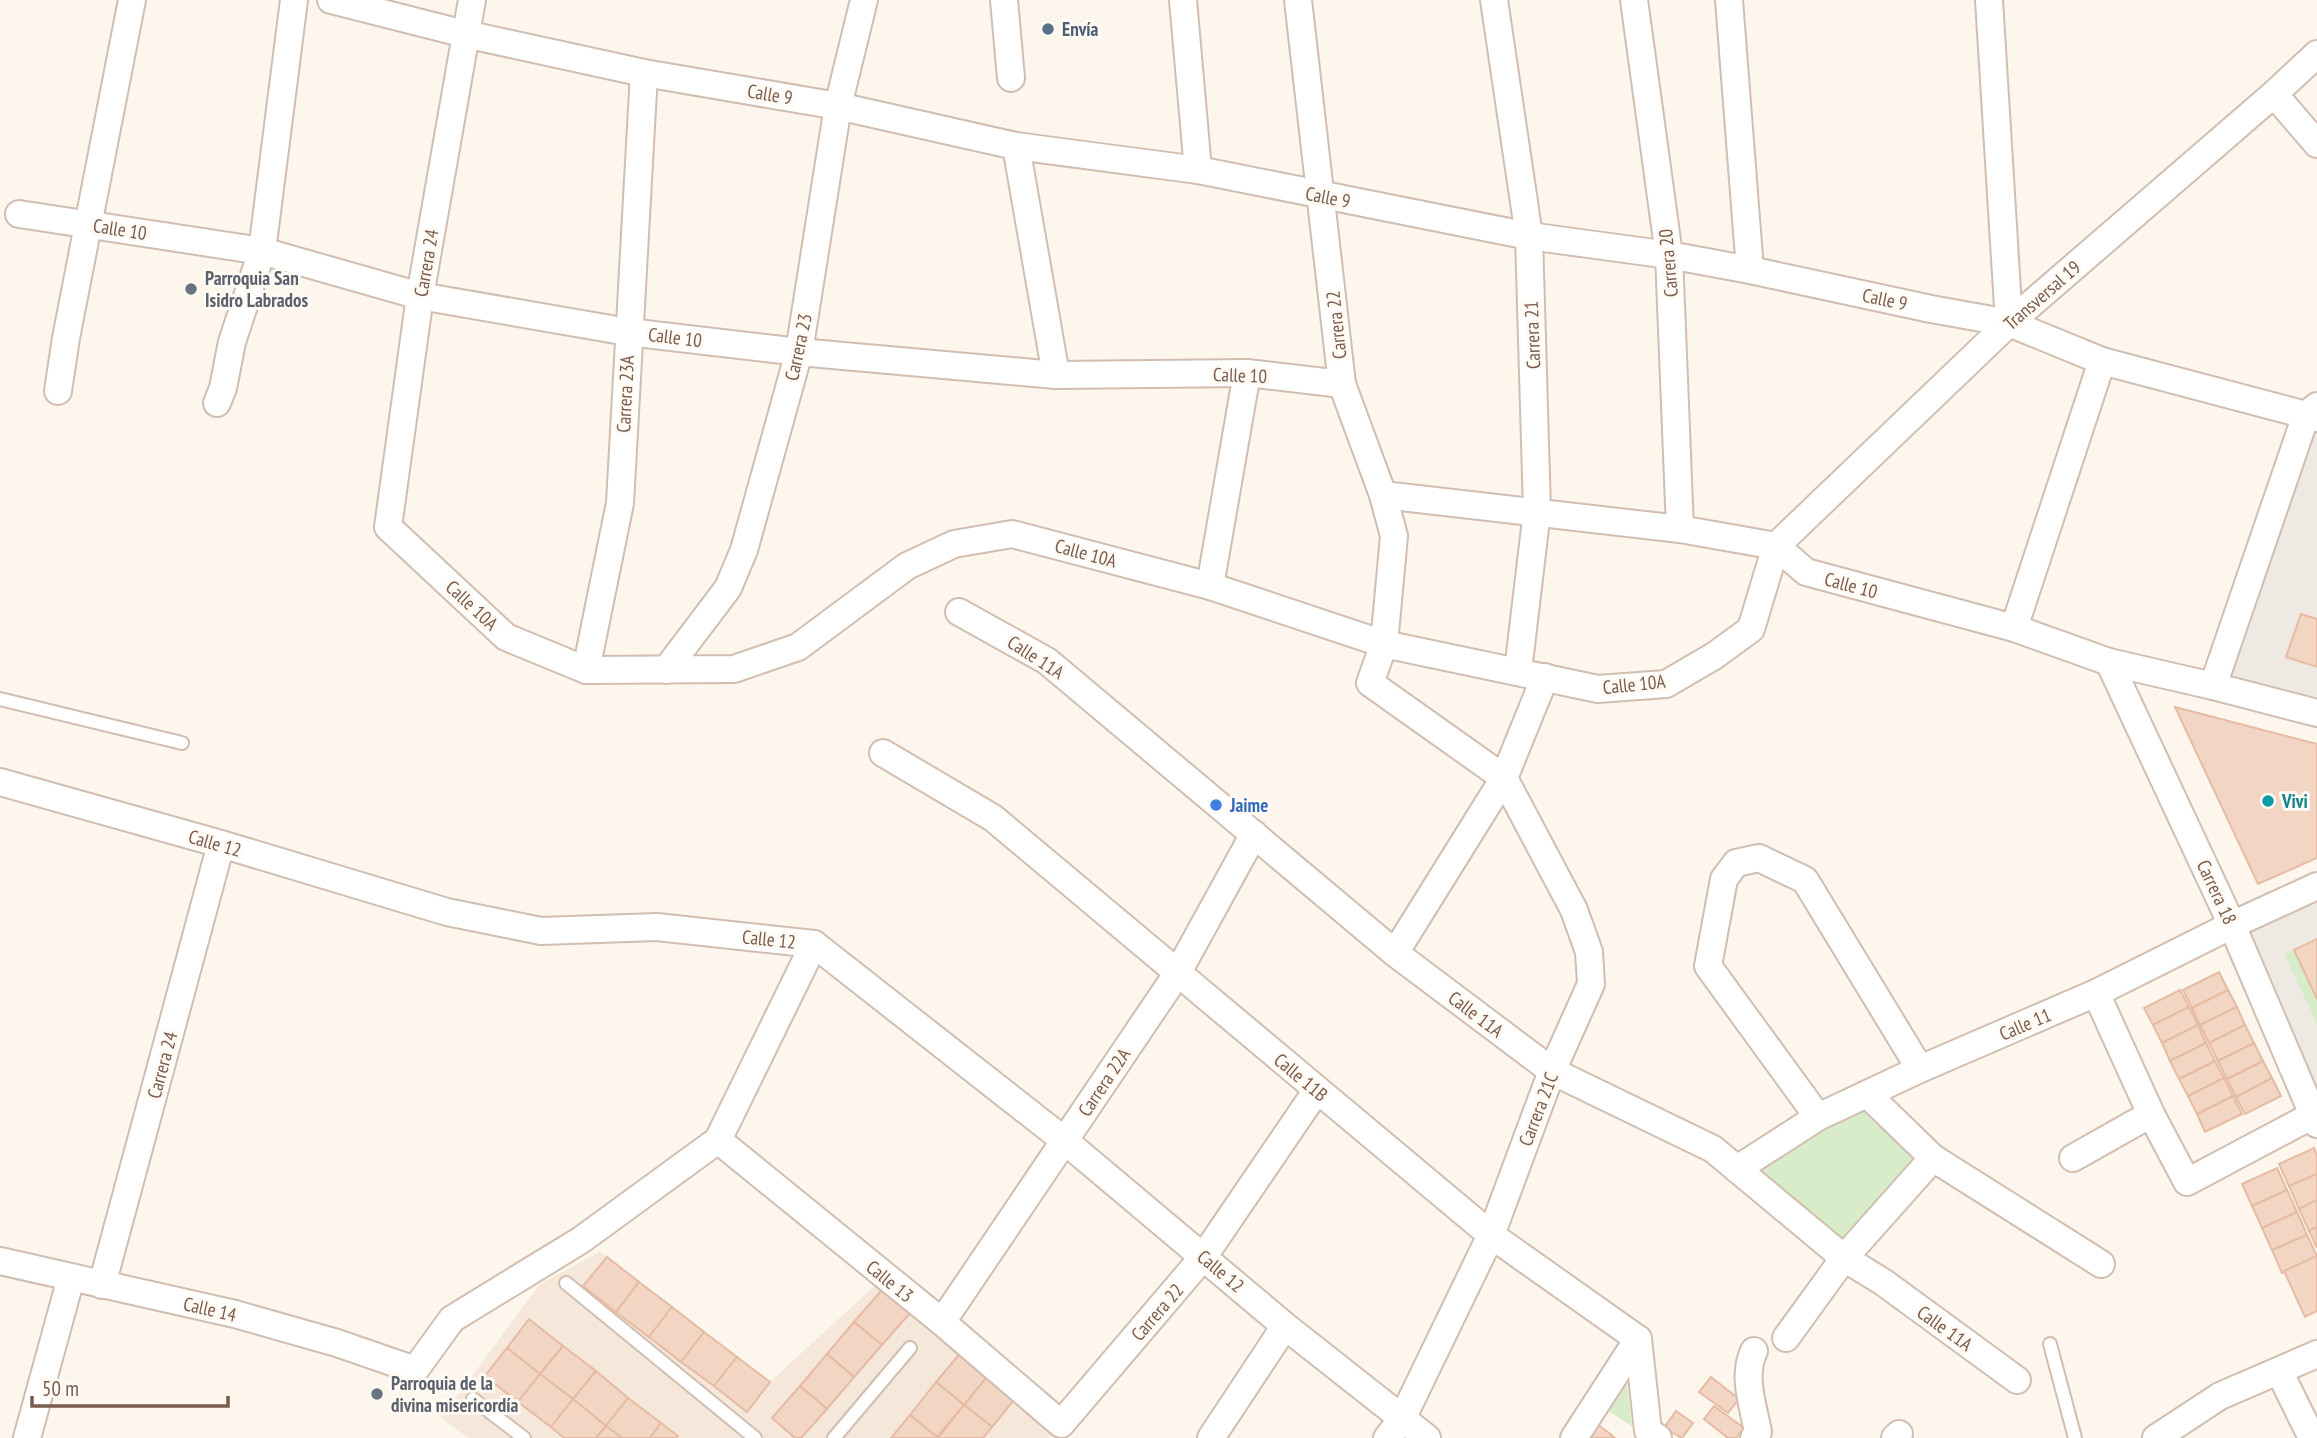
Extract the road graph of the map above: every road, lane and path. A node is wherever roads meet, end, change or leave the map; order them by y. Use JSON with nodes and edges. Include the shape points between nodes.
{"nodes":[{"id":1,"x":132,"y":0,"type":"edge"},
{"id":2,"x":294,"y":0,"type":"edge"},
{"id":3,"x":331,"y":0,"type":"edge"},
{"id":4,"x":472,"y":0,"type":"edge"},
{"id":5,"x":863,"y":0,"type":"edge"},
{"id":6,"x":1004,"y":0,"type":"edge"},
{"id":7,"x":1183,"y":0,"type":"edge"},
{"id":8,"x":1298,"y":0,"type":"edge"},
{"id":9,"x":1494,"y":0,"type":"edge"},
{"id":10,"x":1634,"y":0,"type":"edge"},
{"id":11,"x":1729,"y":0,"type":"edge"},
{"id":12,"x":1989,"y":0,"type":"edge"},
{"id":13,"x":465,"y":34,"type":"junction"},
{"id":14,"x":2317,"y":54,"type":"edge"},
{"id":15,"x":644,"y":73,"type":"junction"},
{"id":16,"x":1011,"y":78,"type":"dead end"},
{"id":17,"x":2274,"y":94,"type":"junction"},
{"id":18,"x":838,"y":106,"type":"junction"},
{"id":19,"x":2317,"y":144,"type":"edge"},
{"id":20,"x":1016,"y":146,"type":"junction"},
{"id":21,"x":1198,"y":170,"type":"junction"},
{"id":22,"x":1322,"y":196,"type":"junction"},
{"id":23,"x":19,"y":214,"type":"dead end"},
{"id":24,"x":90,"y":224,"type":"junction"},
{"id":25,"x":1529,"y":236,"type":"junction"},
{"id":26,"x":262,"y":251,"type":"junction"},
{"id":27,"x":1669,"y":255,"type":"junction"},
{"id":28,"x":1750,"y":270,"type":"junction"},
{"id":29,"x":420,"y":296,"type":"junction"},
{"id":30,"x":2009,"y":323,"type":"junction"},
{"id":31,"x":628,"y":332,"type":"junction"},
{"id":32,"x":799,"y":352,"type":"junction"},
{"id":33,"x":2102,"y":361,"type":"junction"},
{"id":34,"x":1247,"y":373,"type":"junction"},
{"id":35,"x":1056,"y":375,"type":"junction"},
{"id":36,"x":1342,"y":384,"type":"junction"},
{"id":37,"x":58,"y":391,"type":"dead end"},
{"id":38,"x":217,"y":403,"type":"dead end"},
{"id":39,"x":2314,"y":413,"type":"edge"},
{"id":40,"x":1383,"y":495,"type":"junction"},
{"id":41,"x":1537,"y":511,"type":"junction"},
{"id":42,"x":388,"y":527,"type":"joint"},
{"id":43,"x":1680,"y":529,"type":"junction"},
{"id":44,"x":1776,"y":546,"type":"junction"},
{"id":45,"x":1210,"y":586,"type":"junction"},
{"id":46,"x":959,"y":612,"type":"dead end"},
{"id":47,"x":2014,"y":628,"type":"junction"},
{"id":48,"x":1384,"y":644,"type":"junction"},
{"id":49,"x":2109,"y":662,"type":"junction"},
{"id":50,"x":586,"y":670,"type":"junction"},
{"id":51,"x":666,"y":670,"type":"junction"},
{"id":52,"x":1518,"y":671,"type":"junction"},
{"id":53,"x":1545,"y":677,"type":"junction"},
{"id":54,"x":2213,"y":686,"type":"junction"},
{"id":55,"x":0,"y":699,"type":"edge"},
{"id":56,"x":2317,"y":713,"type":"edge"},
{"id":57,"x":182,"y":743,"type":"dead end"},
{"id":58,"x":883,"y":752,"type":"dead end"},
{"id":59,"x":1504,"y":778,"type":"junction"},
{"id":60,"x":0,"y":782,"type":"edge"},
{"id":61,"x":1254,"y":834,"type":"junction"},
{"id":62,"x":221,"y":844,"type":"junction"},
{"id":63,"x":2317,"y":886,"type":"edge"},
{"id":64,"x":2232,"y":925,"type":"junction"},
{"id":65,"x":814,"y":944,"type":"junction"},
{"id":66,"x":1395,"y":953,"type":"junction"},
{"id":67,"x":1177,"y":974,"type":"junction"},
{"id":68,"x":2096,"y":993,"type":"junction"},
{"id":69,"x":1920,"y":1069,"type":"junction"},
{"id":70,"x":1552,"y":1071,"type":"junction"},
{"id":71,"x":1317,"y":1090,"type":"junction"},
{"id":72,"x":1867,"y":1094,"type":"junction"},
{"id":73,"x":2151,"y":1114,"type":"junction"},
{"id":74,"x":1818,"y":1117,"type":"junction"},
{"id":75,"x":2316,"y":1117,"type":"edge"},
{"id":76,"x":718,"y":1140,"type":"junction"},
{"id":77,"x":1065,"y":1141,"type":"junction"},
{"id":78,"x":1933,"y":1158,"type":"junction"},
{"id":79,"x":2073,"y":1158,"type":"dead end"},
{"id":80,"x":1737,"y":1169,"type":"junction"},
{"id":81,"x":1491,"y":1235,"type":"junction"},
{"id":82,"x":1204,"y":1256,"type":"junction"},
{"id":83,"x":1844,"y":1258,"type":"junction"},
{"id":84,"x":0,"y":1261,"type":"edge"},
{"id":85,"x":2101,"y":1264,"type":"dead end"},
{"id":86,"x":71,"y":1278,"type":"junction"},
{"id":87,"x":566,"y":1283,"type":"dead end"},
{"id":88,"x":102,"y":1285,"type":"junction"},
{"id":89,"x":942,"y":1322,"type":"junction"},
{"id":90,"x":1285,"y":1326,"type":"junction"},
{"id":91,"x":1786,"y":1338,"type":"dead end"},
{"id":92,"x":1637,"y":1339,"type":"junction"},
{"id":93,"x":2050,"y":1344,"type":"dead end"},
{"id":94,"x":910,"y":1348,"type":"dead end"},
{"id":95,"x":1754,"y":1351,"type":"dead end"},
{"id":96,"x":2317,"y":1354,"type":"edge"},
{"id":97,"x":2279,"y":1371,"type":"junction"},
{"id":98,"x":2017,"y":1380,"type":"dead end"},
{"id":99,"x":473,"y":1399,"type":"dead end"},
{"id":100,"x":1060,"y":1424,"type":"joint"},
{"id":101,"x":1394,"y":1429,"type":"edge"},
{"id":102,"x":27,"y":1438,"type":"edge"},
{"id":103,"x":524,"y":1438,"type":"edge"},
{"id":104,"x":755,"y":1438,"type":"edge"},
{"id":105,"x":834,"y":1438,"type":"edge"},
{"id":106,"x":1211,"y":1438,"type":"edge"},
{"id":107,"x":1427,"y":1438,"type":"edge"},
{"id":108,"x":1574,"y":1438,"type":"edge"},
{"id":109,"x":1658,"y":1438,"type":"edge"},
{"id":110,"x":1754,"y":1438,"type":"edge"},
{"id":111,"x":2075,"y":1438,"type":"edge"},
{"id":112,"x":2157,"y":1438,"type":"edge"},
{"id":113,"x":2312,"y":1438,"type":"edge"}],
"edges":[{"from":1,"to":24,"type":"street"},
{"from":2,"to":26,"type":"street"},
{"from":3,"to":13,"type":"street","name":"Calle 9"},
{"from":4,"to":13,"type":"street","name":"Carrera 24"},
{"from":5,"to":18,"type":"street","name":"Carrera 23"},
{"from":6,"to":16,"type":"street"},
{"from":7,"to":21,"type":"street"},
{"from":8,"to":22,"type":"street","name":"Carrera 22"},
{"from":9,"to":25,"type":"street","name":"Carrera 21"},
{"from":10,"to":27,"type":"street","name":"Carrera 20"},
{"from":11,"to":28,"type":"street"},
{"from":12,"to":30,"type":"street"},
{"from":13,"to":15,"type":"street","name":"Calle 9"},
{"from":13,"to":29,"type":"street","name":"Carrera 24"},
{"from":14,"to":17,"type":"street","name":"Transversal 19"},
{"from":15,"to":18,"type":"street","name":"Calle 9"},
{"from":15,"to":31,"type":"street","name":"Carrera 23A"},
{"from":17,"to":19,"type":"street"},
{"from":17,"to":30,"type":"street","name":"Transversal 19"},
{"from":18,"to":20,"type":"street","name":"Calle 9"},
{"from":18,"to":32,"type":"street","name":"Carrera 23"},
{"from":20,"to":21,"type":"street","name":"Calle 9"},
{"from":20,"to":35,"type":"street"},
{"from":21,"to":22,"type":"street","name":"Calle 9"},
{"from":22,"to":25,"type":"street","name":"Calle 9"},
{"from":22,"to":36,"type":"street","name":"Carrera 22"},
{"from":23,"to":24,"type":"street","name":"Calle 10"},
{"from":24,"to":26,"type":"street","name":"Calle 10"},
{"from":24,"to":37,"type":"street"},
{"from":25,"to":27,"type":"street","name":"Calle 9"},
{"from":25,"to":41,"type":"street","name":"Carrera 21"},
{"from":26,"to":29,"type":"street","name":"Calle 10"},
{"from":26,"to":38,"type":"street"},
{"from":27,"to":28,"type":"street","name":"Calle 9"},
{"from":27,"to":43,"type":"street","name":"Carrera 20"},
{"from":28,"to":30,"type":"street","name":"Calle 9"},
{"from":29,"to":31,"type":"street","name":"Calle 10"},
{"from":29,"to":42,"type":"street","name":"Carrera 24"},
{"from":30,"to":33,"type":"street","name":"Calle 9"},
{"from":30,"to":44,"type":"street","name":"Transversal 19"},
{"from":31,"to":32,"type":"street","name":"Calle 10"},
{"from":31,"to":50,"type":"street","name":"Carrera 23A","via":[[620,503]]},
{"from":32,"to":35,"type":"street","name":"Calle 10"},
{"from":32,"to":51,"type":"street","name":"Carrera 23","via":[[744,550],[728,588]]},
{"from":33,"to":39,"type":"street","name":"Calle 9"},
{"from":33,"to":47,"type":"street"},
{"from":34,"to":35,"type":"street","name":"Calle 10"},
{"from":34,"to":36,"type":"street","name":"Calle 10"},
{"from":34,"to":45,"type":"street"},
{"from":36,"to":40,"type":"street","name":"Carrera 22"},
{"from":39,"to":54,"type":"street"},
{"from":40,"to":41,"type":"street"},
{"from":40,"to":48,"type":"street","name":"Carrera 22","via":[[1394,536]]},
{"from":41,"to":43,"type":"street"},
{"from":41,"to":52,"type":"street","name":"Carrera 21"},
{"from":42,"to":50,"type":"street","name":"Calle 10A","via":[[506,637]]},
{"from":43,"to":44,"type":"street"},
{"from":44,"to":47,"type":"street","name":"Calle 10","via":[[1806,572]]},
{"from":44,"to":53,"type":"street","name":"Calle 10A","via":[[1751,629],[1666,684],[1598,689]]},
{"from":45,"to":48,"type":"street","name":"Calle 10A"},
{"from":45,"to":51,"type":"street","name":"Calle 10A","via":[[1012,534],[954,544],[906,566],[798,647],[734,669]]},
{"from":46,"to":61,"type":"street","name":"Calle 11A","via":[[1047,661]]},
{"from":47,"to":49,"type":"street","name":"Calle 10"},
{"from":48,"to":52,"type":"street","name":"Calle 10A"},
{"from":48,"to":59,"type":"street","via":[[1370,683]]},
{"from":49,"to":54,"type":"street","name":"Calle 10"},
{"from":49,"to":64,"type":"street","name":"Carrera 18"},
{"from":50,"to":51,"type":"street","name":"Calle 10A"},
{"from":52,"to":53,"type":"street","name":"Calle 10A"},
{"from":53,"to":59,"type":"street"},
{"from":54,"to":56,"type":"street","name":"Calle 10"},
{"from":55,"to":57,"type":"lane"},
{"from":58,"to":67,"type":"street","name":"Calle 11B","via":[[993,818]]},
{"from":59,"to":66,"type":"street"},
{"from":59,"to":70,"type":"street","name":"Carrera 21C","via":[[1574,910],[1589,952],[1591,984]]},
{"from":60,"to":62,"type":"street","name":"Calle 12"},
{"from":61,"to":66,"type":"street","name":"Calle 11A"},
{"from":61,"to":67,"type":"street","name":"Carrera 22A"},
{"from":62,"to":65,"type":"street","name":"Calle 12","via":[[447,912],[541,931],[657,927]]},
{"from":62,"to":88,"type":"street","name":"Carrera 24"},
{"from":63,"to":64,"type":"street","name":"Calle 11"},
{"from":64,"to":68,"type":"street","name":"Calle 11"},
{"from":64,"to":75,"type":"street","name":"Carrera 18"},
{"from":65,"to":76,"type":"street"},
{"from":65,"to":77,"type":"street","name":"Calle 12"},
{"from":66,"to":70,"type":"street","name":"Calle 11A"},
{"from":67,"to":71,"type":"street","name":"Calle 11B"},
{"from":67,"to":77,"type":"street","name":"Carrera 22A"},
{"from":68,"to":69,"type":"street","name":"Calle 11"},
{"from":68,"to":73,"type":"street"},
{"from":69,"to":72,"type":"street","name":"Calle 11"},
{"from":69,"to":74,"type":"street","via":[[1805,880],[1759,858],[1736,863],[1724,879],[1708,966]]},
{"from":70,"to":80,"type":"street","name":"Calle 11A","via":[[1713,1149]]},
{"from":70,"to":81,"type":"street","name":"Carrera 21C"},
{"from":71,"to":81,"type":"street","name":"Calle 11B"},
{"from":71,"to":82,"type":"street","name":"Carrera 22"},
{"from":72,"to":74,"type":"street","name":"Calle 11"},
{"from":72,"to":78,"type":"street"},
{"from":73,"to":75,"type":"street","via":[[2188,1182]]},
{"from":73,"to":79,"type":"street"},
{"from":74,"to":80,"type":"street","name":"Calle 11"},
{"from":76,"to":88,"type":"street","name":"Calle 14","via":[[581,1240],[452,1319],[415,1370],[235,1314]]},
{"from":76,"to":89,"type":"street","name":"Calle 13"},
{"from":77,"to":82,"type":"street","name":"Calle 12"},
{"from":77,"to":89,"type":"street","name":"Carrera 22A"},
{"from":78,"to":83,"type":"street"},
{"from":78,"to":85,"type":"street"},
{"from":80,"to":83,"type":"street","name":"Calle 11A"},
{"from":81,"to":92,"type":"street","name":"Calle 11B"},
{"from":81,"to":101,"type":"street","name":"Carrera 21C"},
{"from":82,"to":90,"type":"street","name":"Calle 12"},
{"from":82,"to":100,"type":"street","name":"Carrera 22"},
{"from":83,"to":91,"type":"street"},
{"from":83,"to":98,"type":"street","name":"Calle 11A"},
{"from":84,"to":86,"type":"street","name":"Calle 14"},
{"from":86,"to":88,"type":"street","name":"Calle 14"},
{"from":86,"to":102,"type":"street"},
{"from":87,"to":104,"type":"lane"},
{"from":89,"to":100,"type":"street","name":"Calle 13"},
{"from":90,"to":101,"type":"street","name":"Calle 12"},
{"from":90,"to":106,"type":"street"},
{"from":92,"to":108,"type":"street"},
{"from":92,"to":109,"type":"street","via":[[1648,1431]]},
{"from":93,"to":111,"type":"lane"},
{"from":94,"to":105,"type":"lane"},
{"from":95,"to":110,"type":"street","via":[[1748,1364],[1758,1432]]},
{"from":96,"to":97,"type":"street"},
{"from":97,"to":112,"type":"street","via":[[2220,1396]]},
{"from":97,"to":113,"type":"street"},
{"from":99,"to":103,"type":"lane"},
{"from":101,"to":107,"type":"street","name":"Calle 12"}]}
